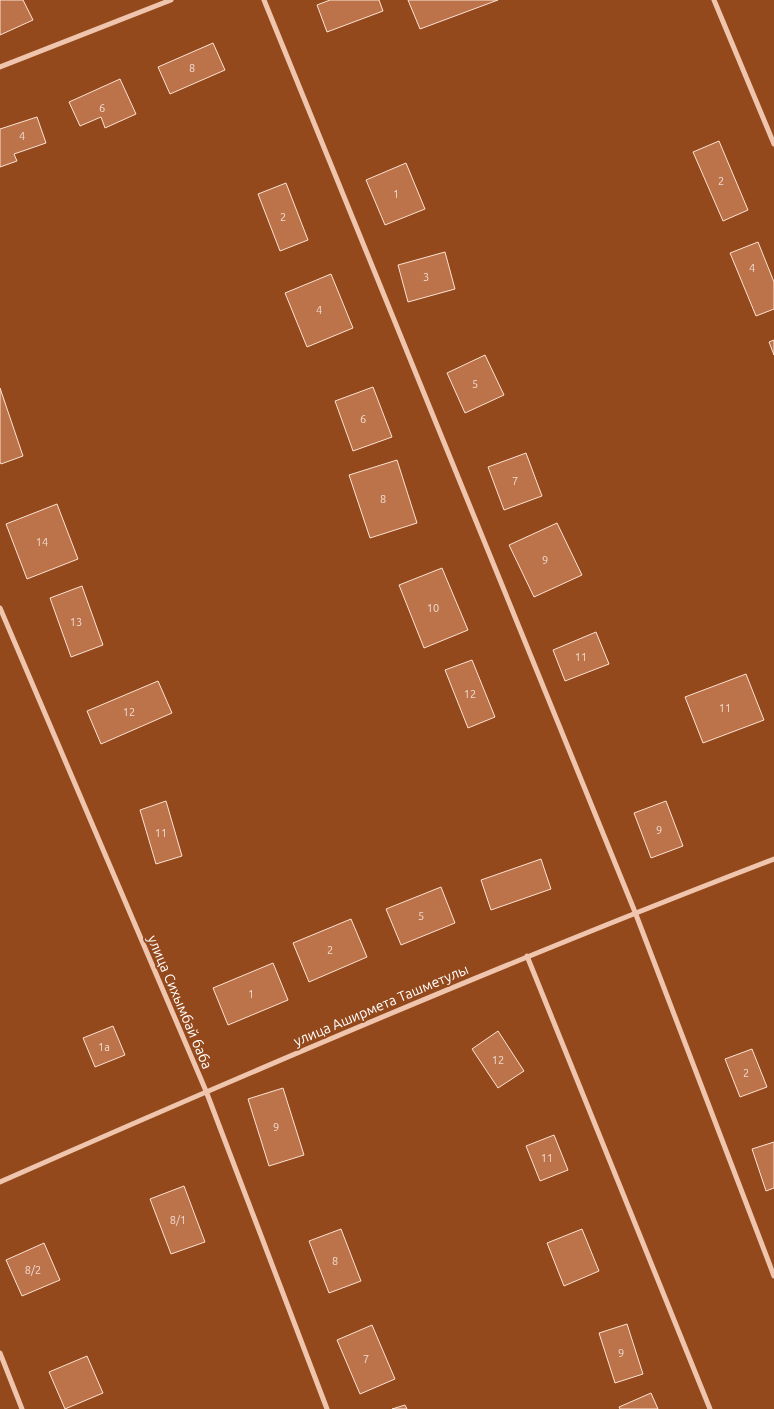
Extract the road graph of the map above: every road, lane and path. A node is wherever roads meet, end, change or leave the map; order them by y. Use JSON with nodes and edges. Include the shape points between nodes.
{"nodes":[{"id":1,"x":171,"y":0,"type":"edge"},
{"id":2,"x":264,"y":0,"type":"edge"},
{"id":3,"x":714,"y":0,"type":"edge"},
{"id":4,"x":0,"y":67,"type":"edge"},
{"id":5,"x":774,"y":144,"type":"edge"},
{"id":6,"x":0,"y":608,"type":"edge"},
{"id":7,"x":774,"y":858,"type":"edge"},
{"id":8,"x":634,"y":912,"type":"junction"},
{"id":9,"x":527,"y":956,"type":"junction"},
{"id":10,"x":206,"y":1091,"type":"junction"},
{"id":11,"x":0,"y":1182,"type":"edge"},
{"id":12,"x":774,"y":1276,"type":"edge"},
{"id":13,"x":0,"y":1353,"type":"edge"},
{"id":14,"x":22,"y":1409,"type":"edge"},
{"id":15,"x":327,"y":1409,"type":"edge"},
{"id":16,"x":710,"y":1409,"type":"edge"}],
"edges":[{"from":1,"to":4,"type":"street"},
{"from":2,"to":8,"type":"street"},
{"from":3,"to":5,"type":"street"},
{"from":6,"to":10,"type":"street","name":"улица Сихымбай баба"},
{"from":7,"to":8,"type":"street","name":"улица Аширмета Ташметулы"},
{"from":8,"to":9,"type":"street","name":"улица Аширмета Ташметулы"},
{"from":8,"to":12,"type":"street"},
{"from":9,"to":10,"type":"street","name":"улица Аширмета Ташметулы"},
{"from":9,"to":16,"type":"street"},
{"from":10,"to":11,"type":"street","name":"улица Аширмета Ташметулы"},
{"from":10,"to":15,"type":"street","name":"улица Сихымбай баба"},
{"from":13,"to":14,"type":"street"}]}
